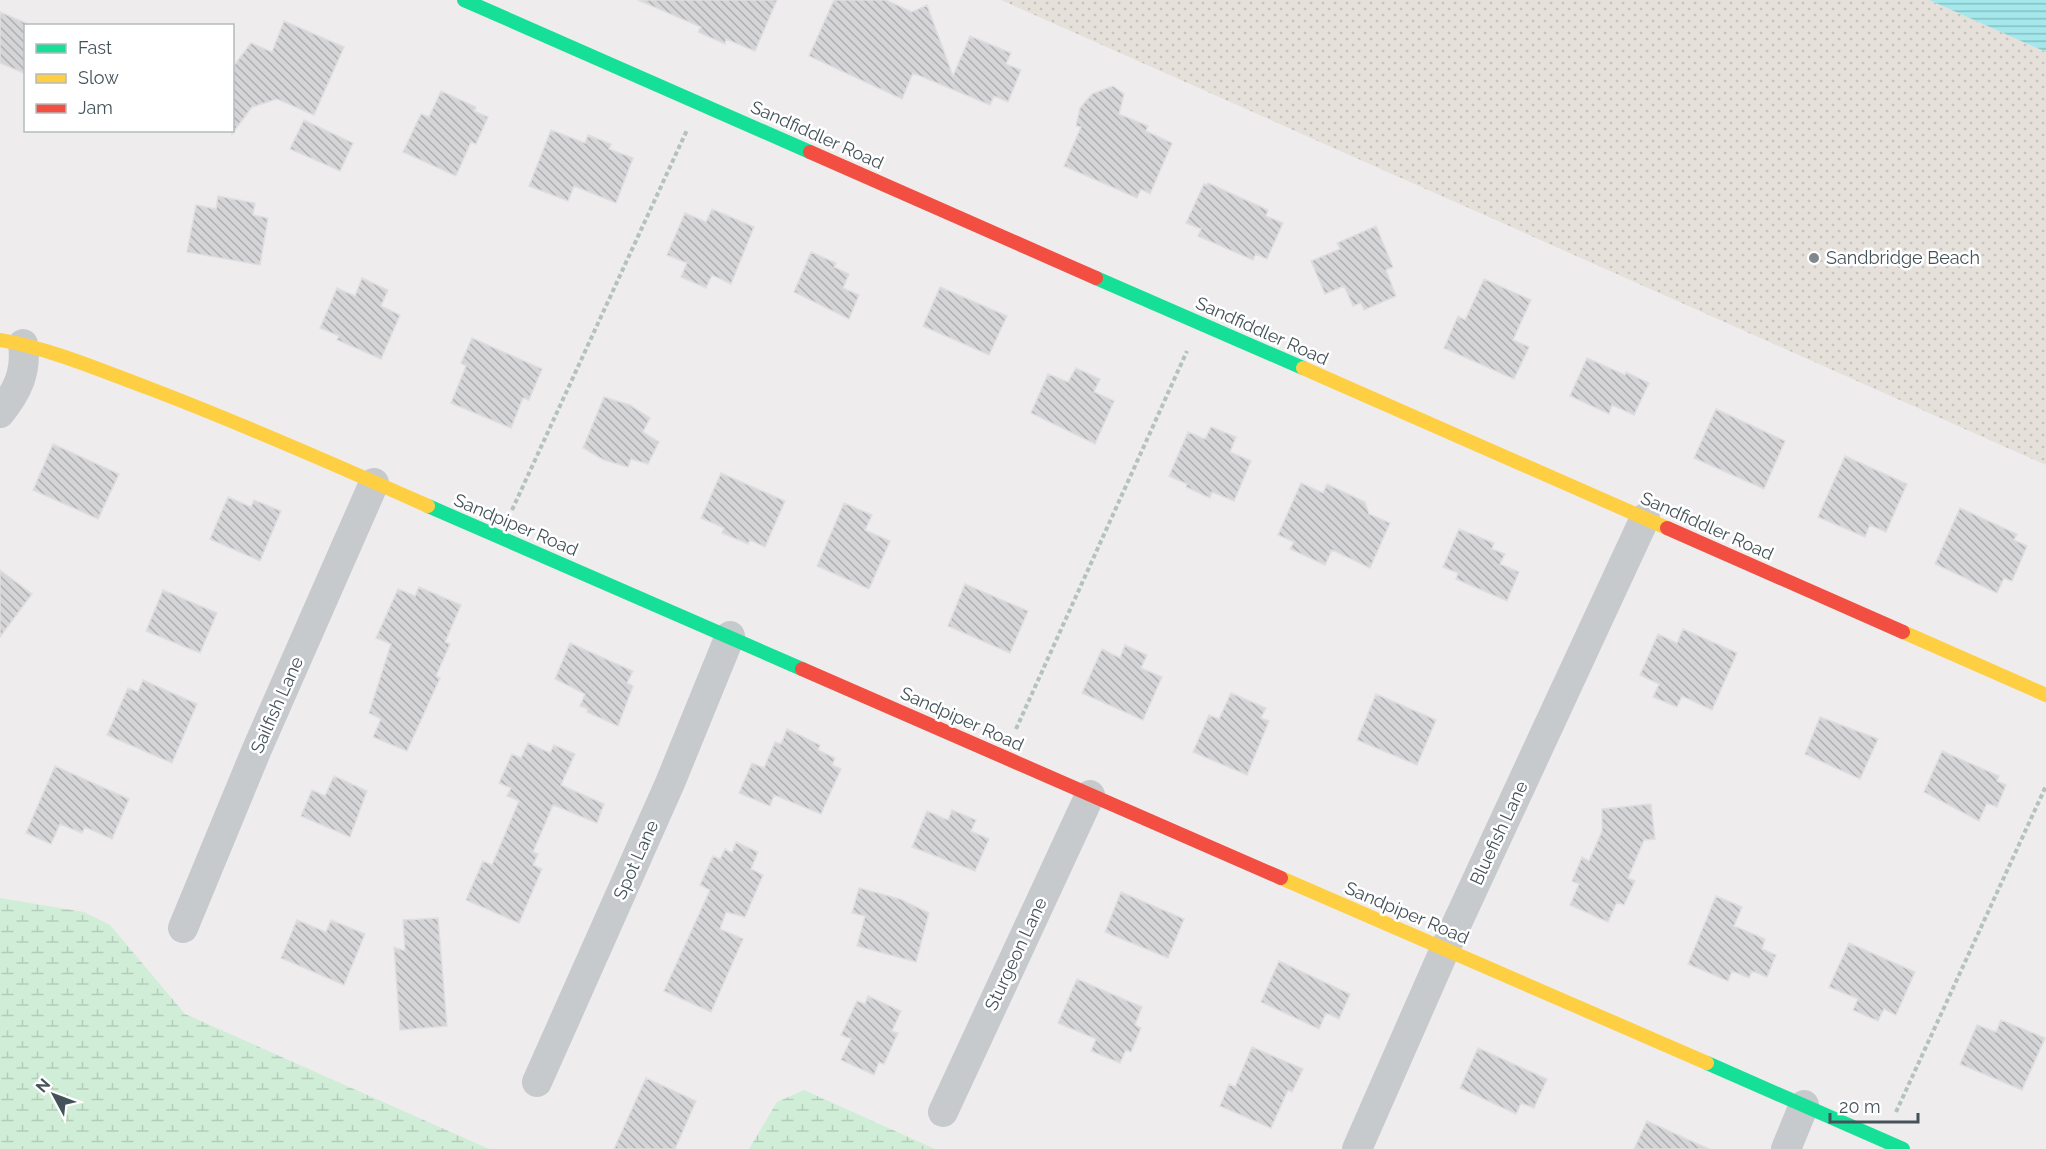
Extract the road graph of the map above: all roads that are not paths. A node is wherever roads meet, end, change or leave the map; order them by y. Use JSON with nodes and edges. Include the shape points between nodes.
{"nodes":[{"id":1,"x":464,"y":0,"type":"edge"},
{"id":2,"x":12,"y":342,"type":"edge"},
{"id":3,"x":0,"y":413,"type":"edge"},
{"id":4,"x":374,"y":483,"type":"junction"},
{"id":5,"x":1645,"y":518,"type":"junction"},
{"id":6,"x":730,"y":636,"type":"junction"},
{"id":7,"x":2046,"y":695,"type":"edge"},
{"id":8,"x":1090,"y":795,"type":"junction"},
{"id":9,"x":183,"y":928,"type":"dead end"},
{"id":10,"x":1445,"y":949,"type":"junction"},
{"id":11,"x":537,"y":1082,"type":"dead end"},
{"id":12,"x":1804,"y":1105,"type":"junction"},
{"id":13,"x":943,"y":1112,"type":"dead end"},
{"id":14,"x":1358,"y":1149,"type":"edge"},
{"id":15,"x":1786,"y":1149,"type":"edge"},
{"id":16,"x":1903,"y":1149,"type":"edge"}],
"edges":[{"from":1,"to":5,"type":"street","name":"Sandfiddler Road"},
{"from":2,"to":3,"type":"street","via":[[23,375]]},
{"from":2,"to":4,"type":"street","name":"Sandpiper Road","via":[[81,363],[239,423]]},
{"from":4,"to":6,"type":"street","name":"Sandpiper Road"},
{"from":4,"to":9,"type":"street","name":"Sailfish Lane"},
{"from":5,"to":7,"type":"street","name":"Sandfiddler Road"},
{"from":5,"to":10,"type":"street","name":"Bluefish Lane"},
{"from":6,"to":8,"type":"street","name":"Sandpiper Road"},
{"from":6,"to":11,"type":"street","name":"Spot Lane","via":[[670,783]]},
{"from":8,"to":10,"type":"street","name":"Sandpiper Road"},
{"from":8,"to":13,"type":"street","name":"Sturgeon Lane"},
{"from":10,"to":12,"type":"street","name":"Sandpiper Road"},
{"from":10,"to":14,"type":"street","name":"Bluefish Lane"},
{"from":12,"to":15,"type":"street"},
{"from":12,"to":16,"type":"street","name":"Sandpiper Road"}]}
